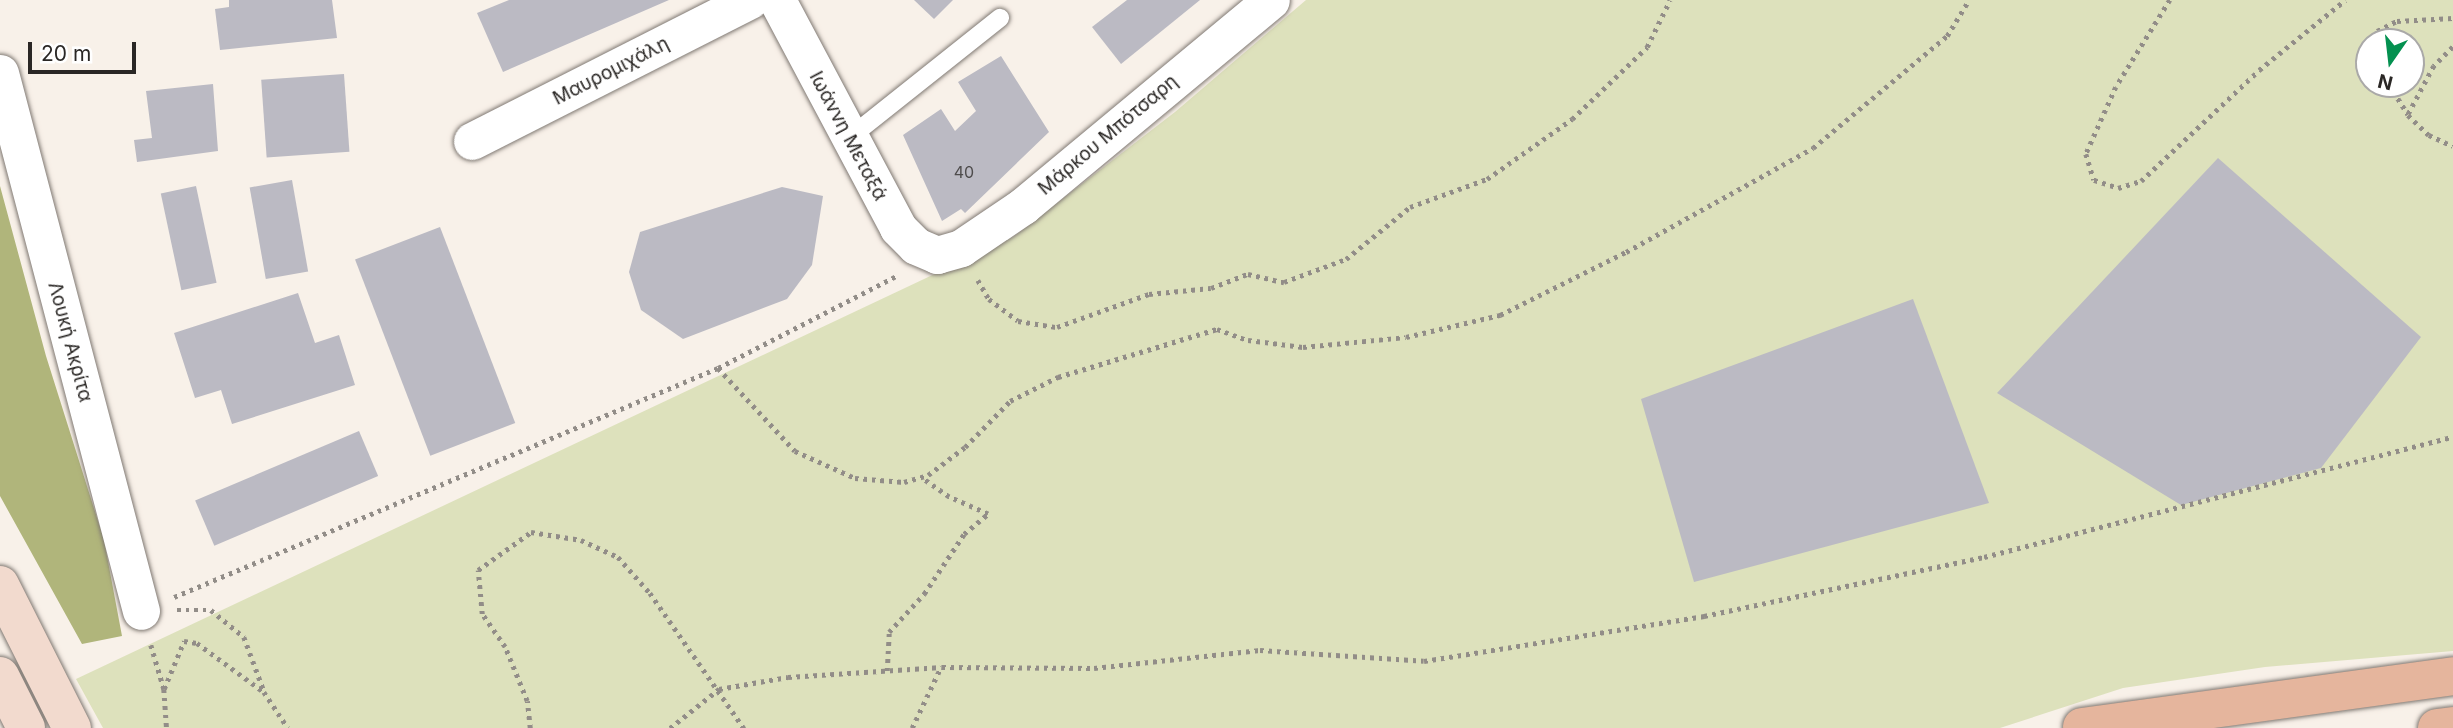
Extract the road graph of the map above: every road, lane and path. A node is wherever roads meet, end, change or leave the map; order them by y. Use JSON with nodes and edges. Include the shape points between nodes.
{"nodes":[{"id":1,"x":750,"y":0,"type":"edge"},
{"id":2,"x":776,"y":0,"type":"edge"},
{"id":3,"x":1271,"y":0,"type":"edge"},
{"id":4,"x":1670,"y":0,"type":"edge"},
{"id":5,"x":1969,"y":0,"type":"edge"},
{"id":6,"x":2170,"y":0,"type":"edge"},
{"id":7,"x":2345,"y":0,"type":"edge"},
{"id":8,"x":1000,"y":18,"type":"dead end"},
{"id":9,"x":2453,"y":18,"type":"edge"},
{"id":10,"x":2383,"y":28,"type":"edge"},
{"id":11,"x":2453,"y":47,"type":"edge"},
{"id":12,"x":0,"y":73,"type":"edge"},
{"id":13,"x":2398,"y":98,"type":"edge"},
{"id":14,"x":2408,"y":115,"type":"junction"},
{"id":15,"x":849,"y":138,"type":"junction"},
{"id":16,"x":472,"y":141,"type":"dead end"},
{"id":17,"x":2453,"y":146,"type":"edge"},
{"id":18,"x":949,"y":252,"type":"junction"},
{"id":19,"x":718,"y":368,"type":"junction"},
{"id":20,"x":2453,"y":437,"type":"edge"},
{"id":21,"x":921,"y":477,"type":"junction"},
{"id":22,"x":0,"y":585,"type":"edge"},
{"id":23,"x":141,"y":611,"type":"junction"},
{"id":24,"x":942,"y":667,"type":"junction"},
{"id":25,"x":887,"y":671,"type":"junction"},
{"id":26,"x":0,"y":676,"type":"edge"},
{"id":27,"x":2453,"y":676,"type":"edge"},
{"id":28,"x":164,"y":689,"type":"junction"},
{"id":29,"x":719,"y":690,"type":"junction"},
{"id":30,"x":264,"y":692,"type":"junction"},
{"id":31,"x":2453,"y":726,"type":"edge"},
{"id":32,"x":2082,"y":727,"type":"edge"},
{"id":33,"x":26,"y":728,"type":"edge"},
{"id":34,"x":72,"y":728,"type":"edge"},
{"id":35,"x":167,"y":728,"type":"edge"},
{"id":36,"x":288,"y":728,"type":"edge"},
{"id":37,"x":530,"y":728,"type":"edge"},
{"id":38,"x":670,"y":728,"type":"edge"},
{"id":39,"x":744,"y":728,"type":"edge"},
{"id":40,"x":912,"y":728,"type":"edge"},
{"id":41,"x":2437,"y":728,"type":"edge"}],
"edges":[{"from":1,"to":16,"type":"street","name":"Μαυρομιχάλη"},
{"from":2,"to":15,"type":"street","name":"Ιωάννη Μεταξά"},
{"from":3,"to":18,"type":"street","name":"Μάρκου Μπότσαρη","via":[[1023,206]]},
{"from":4,"to":18,"type":"path","via":[[1647,47],[1572,119],[1487,179],[1410,206],[1346,259],[1284,282],[1248,274],[1211,288],[1149,294],[1057,327],[1018,321],[989,299]]},
{"from":5,"to":21,"type":"path","via":[[1947,36],[1813,148],[1626,252],[1500,315],[1406,337],[1303,347],[1248,340],[1217,329],[1058,377],[1010,401],[965,447]]},
{"from":6,"to":7,"type":"path","via":[[2116,87],[2086,154],[2094,180],[2118,187],[2141,181],[2259,70]]},
{"from":8,"to":15,"type":"lane"},
{"from":9,"to":10,"type":"path","via":[[2397,21]]},
{"from":11,"to":14,"type":"path","via":[[2434,66]]},
{"from":12,"to":23,"type":"street","name":"Λουκή Ακρίτα"},
{"from":13,"to":14,"type":"path"},
{"from":14,"to":17,"type":"path","via":[[2429,135]]},
{"from":15,"to":18,"type":"street","name":"Ιωάννη Μεταξά","via":[[898,228],[916,246]]},
{"from":18,"to":19,"type":"path"},
{"from":19,"to":21,"type":"path","via":[[795,451],[855,478],[904,482]]},
{"from":19,"to":23,"type":"path"},
{"from":20,"to":24,"type":"path","via":[[1984,557],[1786,602],[1424,661],[1260,650],[1094,668]]},
{"from":21,"to":25,"type":"path","via":[[949,497],[988,514],[964,534],[923,594],[889,632]]},
{"from":22,"to":34,"type":"main road"},
{"from":23,"to":28,"type":"path"},
{"from":23,"to":30,"type":"path","via":[[211,610],[244,637]]},
{"from":24,"to":25,"type":"path"},
{"from":24,"to":40,"type":"path"},
{"from":25,"to":29,"type":"path","via":[[752,681]]},
{"from":26,"to":33,"type":"main road"},
{"from":27,"to":32,"type":"main road"},
{"from":28,"to":30,"type":"path","via":[[184,641],[197,643]]},
{"from":28,"to":35,"type":"path"},
{"from":29,"to":37,"type":"path","via":[[618,557],[581,540],[531,532],[478,570],[482,614],[505,647],[527,701]]},
{"from":29,"to":38,"type":"path"},
{"from":29,"to":39,"type":"path"},
{"from":30,"to":36,"type":"path"},
{"from":31,"to":41,"type":"main road"}]}
